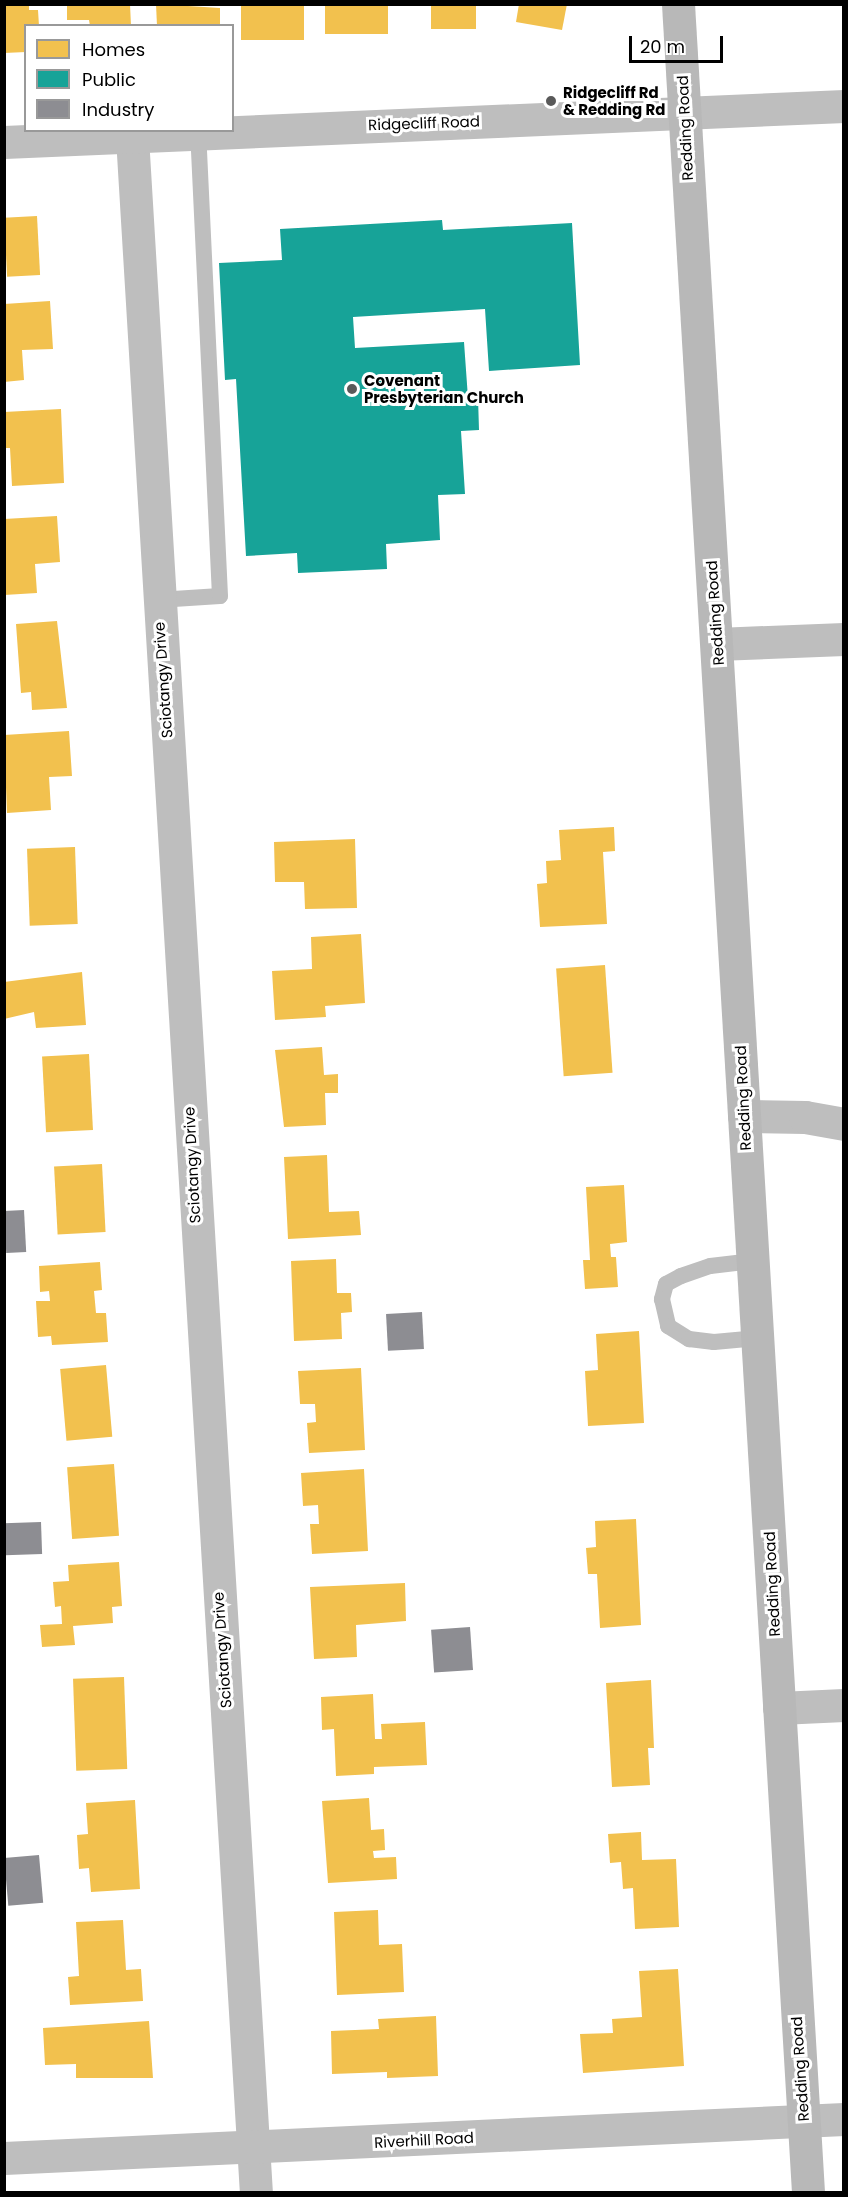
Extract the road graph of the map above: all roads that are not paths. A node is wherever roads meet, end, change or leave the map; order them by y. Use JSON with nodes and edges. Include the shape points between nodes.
{"nodes":[{"id":1,"x":678,"y":4,"type":"edge"},
{"id":2,"x":843,"y":106,"type":"edge"},
{"id":3,"x":684,"y":113,"type":"junction"},
{"id":4,"x":198,"y":134,"type":"junction"},
{"id":5,"x":132,"y":137,"type":"junction"},
{"id":6,"x":4,"y":142,"type":"edge"},
{"id":7,"x":158,"y":600,"type":"junction"},
{"id":8,"x":843,"y":639,"type":"edge"},
{"id":9,"x":717,"y":644,"type":"junction"},
{"id":10,"x":744,"y":1116,"type":"junction"},
{"id":11,"x":843,"y":1124,"type":"edge"},
{"id":12,"x":753,"y":1261,"type":"junction"},
{"id":13,"x":758,"y":1338,"type":"junction"},
{"id":14,"x":843,"y":1705,"type":"edge"},
{"id":15,"x":779,"y":1708,"type":"junction"},
{"id":16,"x":843,"y":2120,"type":"edge"},
{"id":17,"x":803,"y":2122,"type":"junction"},
{"id":18,"x":254,"y":2147,"type":"junction"},
{"id":19,"x":4,"y":2158,"type":"edge"},
{"id":20,"x":256,"y":2193,"type":"edge"},
{"id":21,"x":808,"y":2193,"type":"edge"}],
"edges":[{"from":1,"to":3,"type":"main road","name":"Redding Road"},
{"from":2,"to":3,"type":"street","name":"Ridgecliff Road"},
{"from":3,"to":4,"type":"street","name":"Ridgecliff Road"},
{"from":3,"to":9,"type":"main road","name":"Redding Road"},
{"from":4,"to":5,"type":"street","name":"Ridgecliff Road"},
{"from":4,"to":7,"type":"lane","via":[[220,596]]},
{"from":5,"to":6,"type":"street","name":"Ridgecliff Road"},
{"from":5,"to":7,"type":"street","name":"Sciotangy Drive"},
{"from":7,"to":18,"type":"street","name":"Sciotangy Drive"},
{"from":8,"to":9,"type":"street"},
{"from":9,"to":10,"type":"main road","name":"Redding Road"},
{"from":10,"to":11,"type":"street","via":[[805,1117]]},
{"from":10,"to":12,"type":"main road","name":"Redding Road"},
{"from":12,"to":13,"type":"main road","name":"Redding Road"},
{"from":12,"to":13,"type":"lane","via":[[710,1266],[681,1276],[666,1284],[662,1299],[668,1326],[689,1339],[714,1342]]},
{"from":13,"to":15,"type":"main road","name":"Redding Road"},
{"from":14,"to":15,"type":"street"},
{"from":15,"to":17,"type":"main road","name":"Redding Road"},
{"from":16,"to":17,"type":"street","name":"Riverhill Road"},
{"from":17,"to":18,"type":"street","name":"Riverhill Road"},
{"from":17,"to":21,"type":"main road","name":"Redding Road"},
{"from":18,"to":19,"type":"street","name":"Riverhill Road"},
{"from":18,"to":20,"type":"street","name":"Sciotangy Drive"}]}
